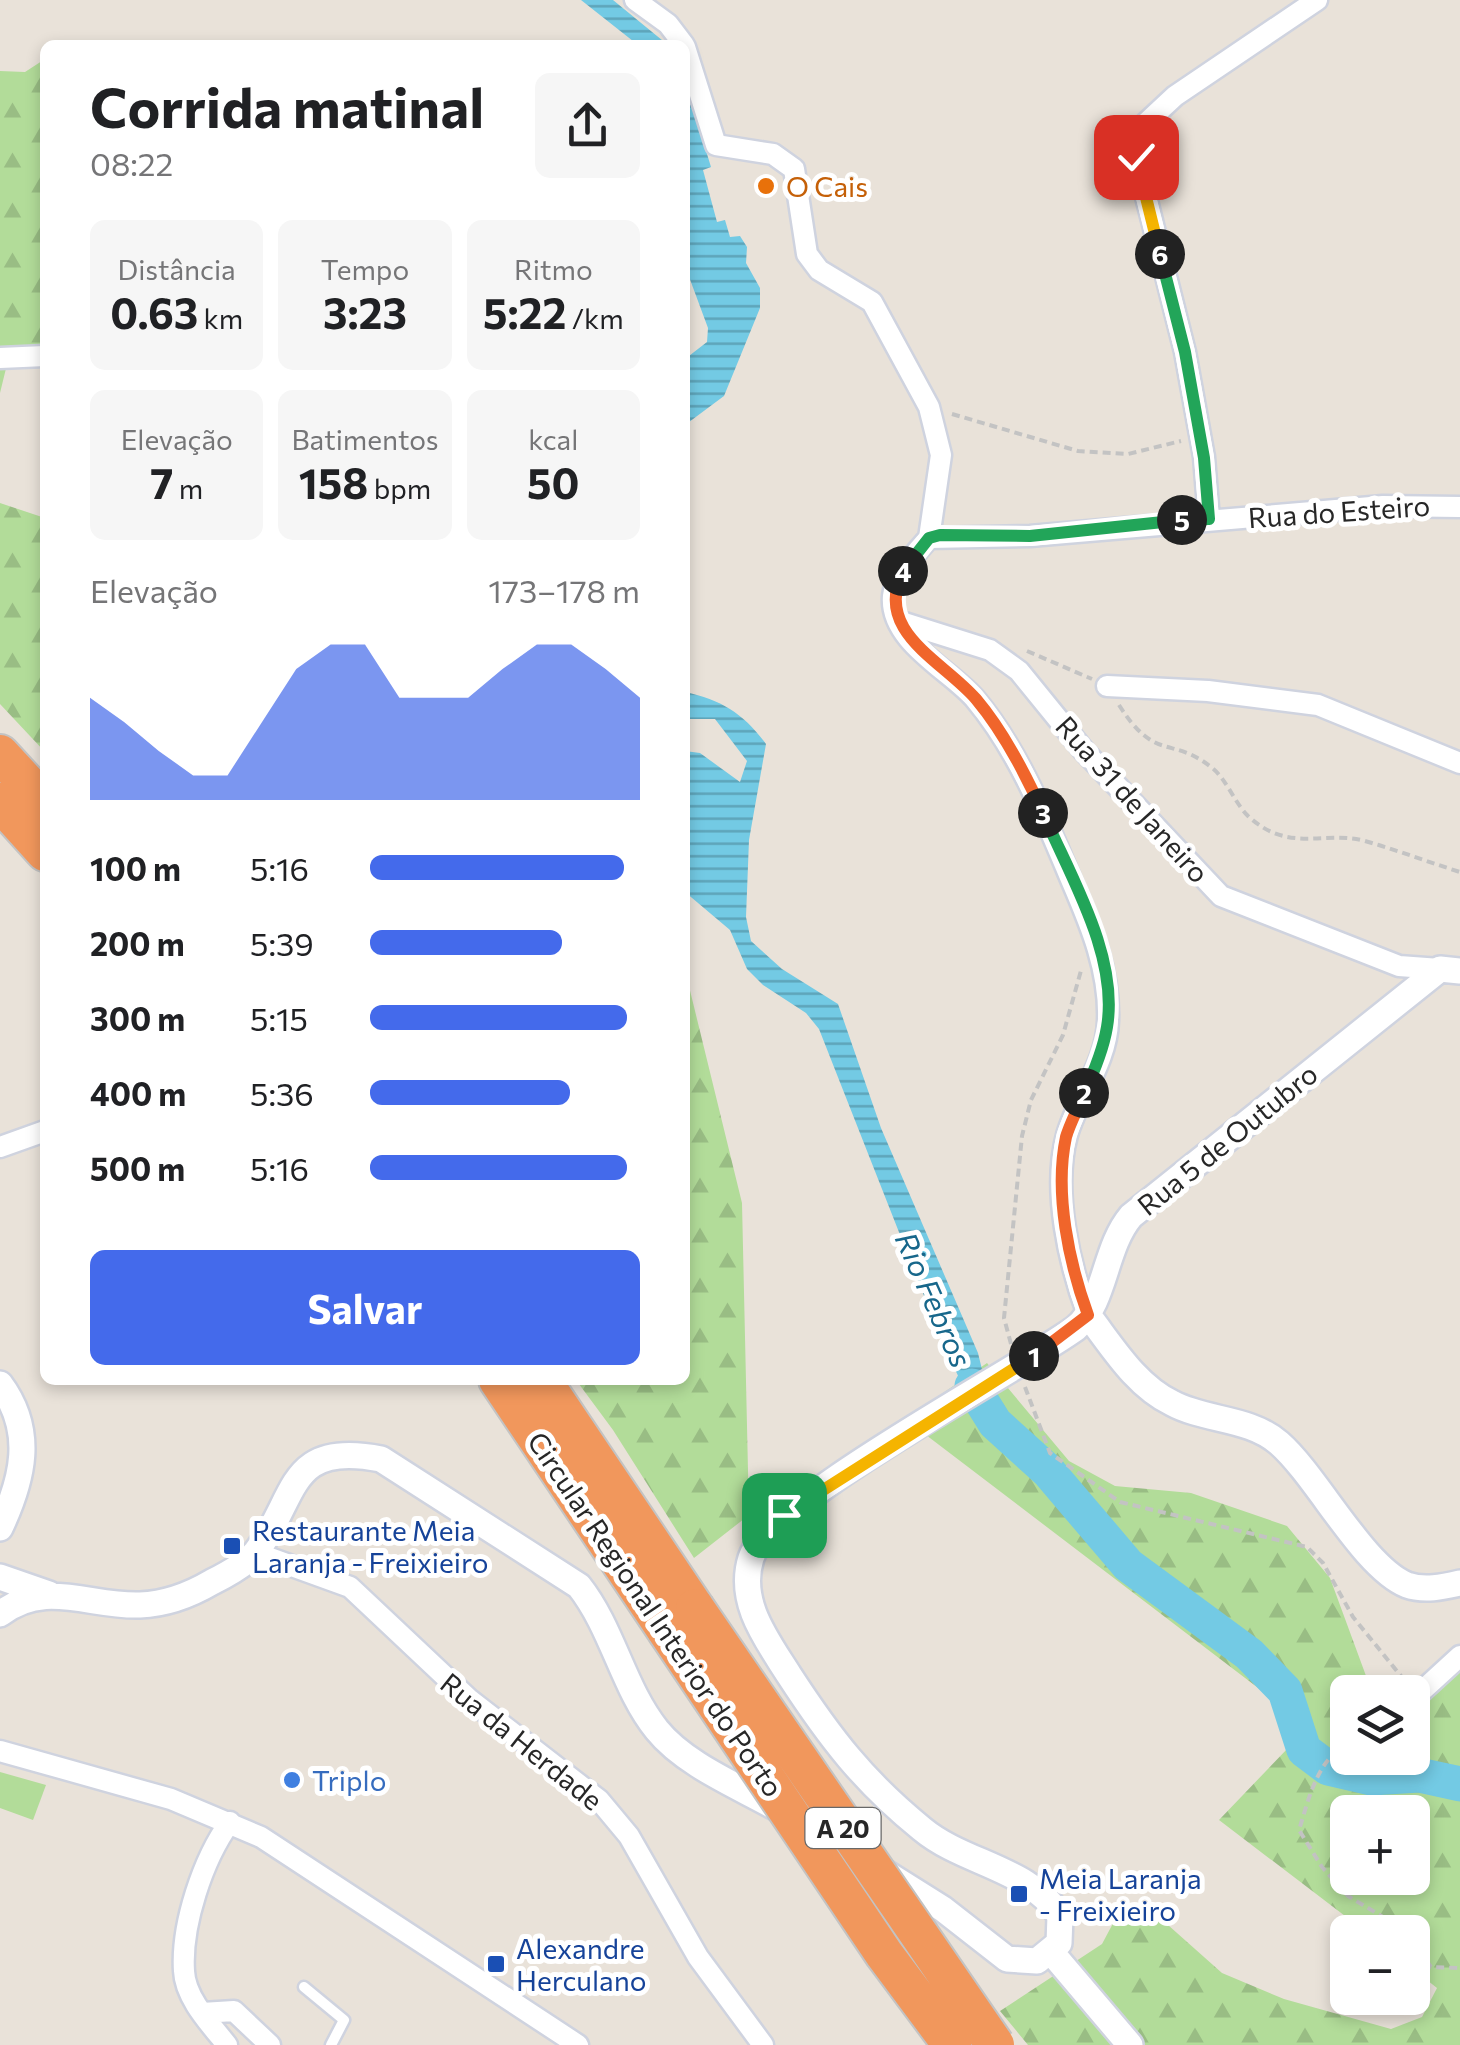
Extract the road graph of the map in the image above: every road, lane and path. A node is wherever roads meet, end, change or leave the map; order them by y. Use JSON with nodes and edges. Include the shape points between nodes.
{"nodes":[{"id":1,"x":635,"y":0,"type":"edge"},
{"id":2,"x":1318,"y":0,"type":"edge"},
{"id":3,"x":680,"y":40,"type":"edge"},
{"id":4,"x":690,"y":65,"type":"edge"},
{"id":5,"x":40,"y":356,"type":"edge"},
{"id":6,"x":0,"y":358,"type":"edge"},
{"id":7,"x":929,"y":408,"type":"junction"},
{"id":8,"x":1200,"y":436,"type":"junction"},
{"id":9,"x":1460,"y":507,"type":"edge"},
{"id":10,"x":1209,"y":519,"type":"junction"},
{"id":11,"x":929,"y":538,"type":"junction"},
{"id":12,"x":898,"y":621,"type":"junction"},
{"id":13,"x":1107,"y":686,"type":"joint"},
{"id":14,"x":0,"y":754,"type":"edge"},
{"id":15,"x":1460,"y":763,"type":"edge"},
{"id":16,"x":40,"y":797,"type":"edge"},
{"id":17,"x":0,"y":802,"type":"edge"},
{"id":18,"x":40,"y":846,"type":"edge"},
{"id":19,"x":1460,"y":872,"type":"edge"},
{"id":20,"x":1093,"y":934,"type":"junction"},
{"id":21,"x":1450,"y":970,"type":"edge"},
{"id":22,"x":40,"y":1134,"type":"edge"},
{"id":23,"x":0,"y":1147,"type":"edge"},
{"id":24,"x":1088,"y":1315,"type":"junction"},
{"id":25,"x":1012,"y":1348,"type":"dead end"},
{"id":26,"x":1024,"y":1383,"type":"dead end"},
{"id":27,"x":502,"y":1385,"type":"edge"},
{"id":28,"x":545,"y":1385,"type":"edge"},
{"id":29,"x":4,"y":1398,"type":"edge"},
{"id":30,"x":12,"y":1449,"type":"edge"},
{"id":31,"x":0,"y":1528,"type":"edge"},
{"id":32,"x":256,"y":1552,"type":"junction"},
{"id":33,"x":0,"y":1577,"type":"edge"},
{"id":34,"x":1460,"y":1583,"type":"edge"},
{"id":35,"x":49,"y":1594,"type":"junction"},
{"id":36,"x":0,"y":1614,"type":"edge"},
{"id":37,"x":681,"y":1619,"type":"junction"},
{"id":38,"x":1460,"y":1656,"type":"edge"},
{"id":39,"x":1398,"y":1675,"type":"edge"},
{"id":40,"x":1430,"y":1683,"type":"edge"},
{"id":41,"x":0,"y":1751,"type":"edge"},
{"id":42,"x":1330,"y":1756,"type":"edge"},
{"id":43,"x":230,"y":1822,"type":"junction"},
{"id":44,"x":1380,"y":1915,"type":"edge"},
{"id":45,"x":1052,"y":1953,"type":"junction"},
{"id":46,"x":1430,"y":1965,"type":"edge"},
{"id":47,"x":1460,"y":1968,"type":"edge"},
{"id":48,"x":304,"y":1988,"type":"dead end"},
{"id":49,"x":202,"y":2012,"type":"junction"},
{"id":50,"x":227,"y":2045,"type":"edge"},
{"id":51,"x":270,"y":2045,"type":"edge"},
{"id":52,"x":331,"y":2045,"type":"edge"},
{"id":53,"x":578,"y":2045,"type":"edge"},
{"id":54,"x":762,"y":2045,"type":"edge"},
{"id":55,"x":952,"y":2045,"type":"edge"},
{"id":56,"x":995,"y":2045,"type":"edge"},
{"id":57,"x":1130,"y":2045,"type":"edge"}],
"edges":[{"from":1,"to":3,"type":"street"},
{"from":2,"to":8,"type":"street","via":[[1176,96],[1146,123],[1136,157]]},
{"from":4,"to":7,"type":"street","via":[[716,145],[773,154],[794,168],[807,254],[819,270],[872,302]]},
{"from":5,"to":6,"type":"street"},
{"from":7,"to":8,"type":"path","via":[[1078,450],[1128,454]]},
{"from":7,"to":11,"type":"street","via":[[941,455]]},
{"from":8,"to":10,"type":"street"},
{"from":9,"to":10,"type":"street","name":"Rua do Esteiro"},
{"from":10,"to":11,"type":"street","name":"Rua do Esteiro"},
{"from":11,"to":12,"type":"street","via":[[901,573],[893,597]]},
{"from":12,"to":20,"type":"street","via":[[975,698],[1005,744],[1035,794]]},
{"from":12,"to":21,"type":"street","name":"Rua 31 de Janeiro","via":[[990,650],[1019,671],[1084,751],[1221,896],[1398,966]]},
{"from":13,"to":15,"type":"street","via":[[1318,705]]},
{"from":13,"to":19,"type":"path","via":[[1150,744],[1214,768],[1249,816],[1282,836],[1360,840]]},
{"from":14,"to":16,"type":"highway"},
{"from":17,"to":18,"type":"highway"},
{"from":20,"to":24,"type":"street","via":[[1108,1023],[1066,1138],[1064,1188],[1072,1271]]},
{"from":20,"to":25,"type":"path","via":[[1063,1035],[1022,1136],[1004,1318]]},
{"from":21,"to":24,"type":"street","name":"Rua 5 de Outubro","via":[[1131,1216],[1112,1242]]},
{"from":22,"to":23,"type":"street"},
{"from":24,"to":34,"type":"street","via":[[1155,1393],[1278,1442],[1363,1548],[1406,1584],[1434,1589]]},
{"from":24,"to":45,"type":"street","via":[[784,1515],[756,1544],[748,1594],[761,1630],[846,1759],[931,1836],[1025,1882],[1052,1903],[1062,1930]]},
{"from":26,"to":39,"type":"path","via":[[1050,1453],[1105,1494],[1307,1547]]},
{"from":27,"to":37,"type":"highway","name":"Circular Regional Interior do Porto","number":"A 20"},
{"from":28,"to":37,"type":"highway","name":"Circular Regional Interior do Porto","number":"A 20"},
{"from":29,"to":30,"type":"street"},
{"from":30,"to":31,"type":"street","via":[[18,1485]]},
{"from":32,"to":35,"type":"street","via":[[210,1584],[168,1601],[116,1604]]},
{"from":32,"to":45,"type":"street","via":[[287,1492],[311,1467],[332,1456],[381,1459],[579,1586],[668,1741],[924,1896],[1007,1959],[1023,1963]]},
{"from":32,"to":54,"type":"street","name":"Rua da Herdade","via":[[350,1587],[470,1700],[599,1800]]},
{"from":33,"to":35,"type":"street"},
{"from":35,"to":36,"type":"street"},
{"from":37,"to":55,"type":"highway","name":"Circular Regional Interior do Porto","number":"A 20","bridge":true,"via":[[884,1954]]},
{"from":37,"to":56,"type":"highway","name":"Circular Regional Interior do Porto","number":"A 20","bridge":true},
{"from":38,"to":40,"type":"street"},
{"from":41,"to":43,"type":"street"},
{"from":42,"to":44,"type":"path","via":[[1299,1830],[1348,1896]]},
{"from":43,"to":49,"type":"street","via":[[205,1871],[188,1931],[183,1974]]},
{"from":43,"to":53,"type":"street"},
{"from":45,"to":57,"type":"street"},
{"from":46,"to":47,"type":"path"},
{"from":48,"to":52,"type":"lane","via":[[344,2020]]},
{"from":49,"to":50,"type":"street"},
{"from":49,"to":51,"type":"street","via":[[234,2011]]}]}
